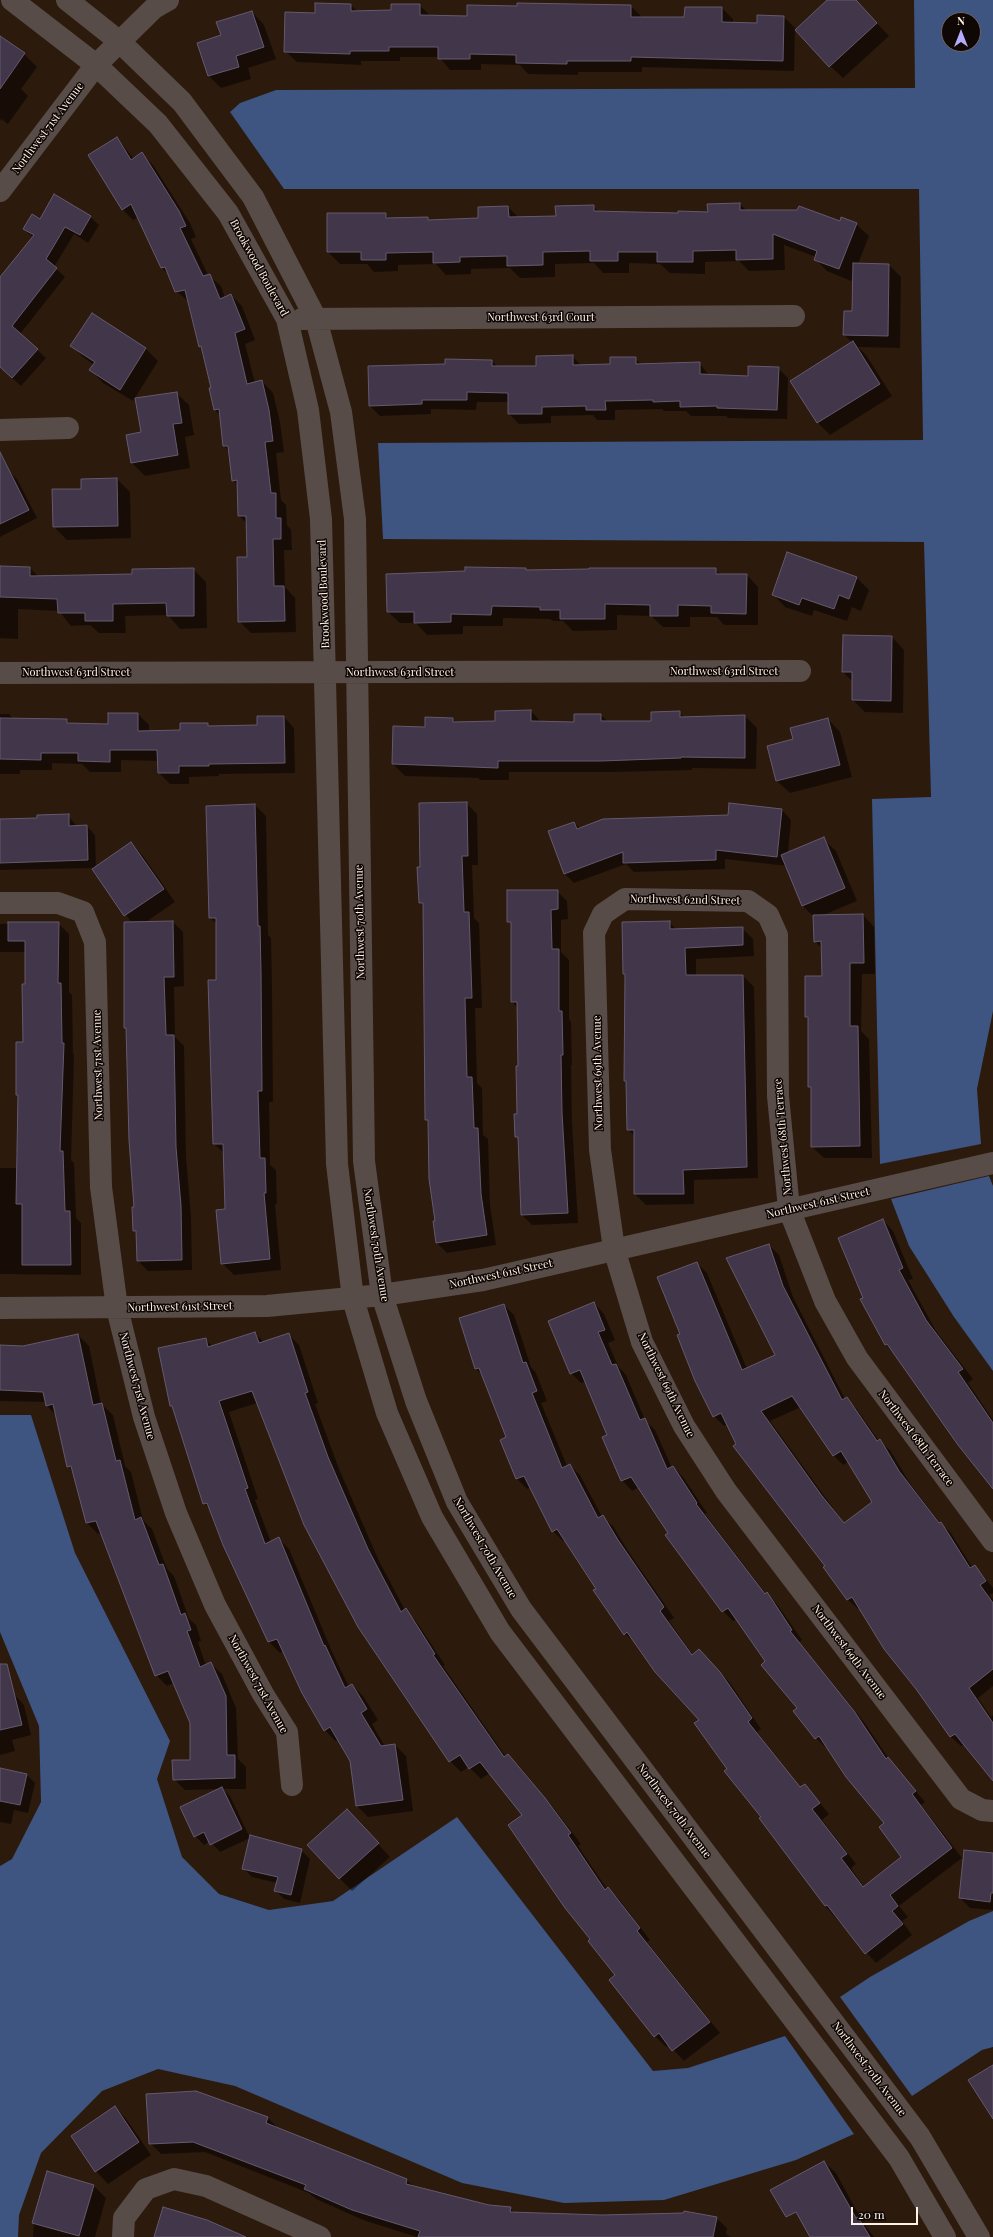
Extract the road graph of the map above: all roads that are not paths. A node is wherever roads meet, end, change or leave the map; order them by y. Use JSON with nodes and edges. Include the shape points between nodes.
{"nodes":[{"id":1,"x":12,"y":0,"type":"edge"},
{"id":2,"x":67,"y":0,"type":"edge"},
{"id":3,"x":168,"y":0,"type":"edge"},
{"id":4,"x":120,"y":42,"type":"junction"},
{"id":5,"x":96,"y":65,"type":"junction"},
{"id":6,"x":0,"y":190,"type":"edge"},
{"id":7,"x":794,"y":316,"type":"dead end"},
{"id":8,"x":287,"y":319,"type":"junction"},
{"id":9,"x":316,"y":319,"type":"junction"},
{"id":10,"x":68,"y":428,"type":"dead end"},
{"id":11,"x":0,"y":430,"type":"edge"},
{"id":12,"x":800,"y":672,"type":"dead end"},
{"id":13,"x":0,"y":673,"type":"edge"},
{"id":14,"x":326,"y":673,"type":"junction"},
{"id":15,"x":357,"y":673,"type":"junction"},
{"id":16,"x":0,"y":903,"type":"edge"},
{"id":17,"x":603,"y":914,"type":"joint"},
{"id":18,"x":768,"y":915,"type":"joint"},
{"id":19,"x":993,"y":1163,"type":"edge"},
{"id":20,"x":789,"y":1209,"type":"junction"},
{"id":21,"x":614,"y":1249,"type":"junction"},
{"id":22,"x":382,"y":1295,"type":"junction"},
{"id":23,"x":353,"y":1299,"type":"junction"},
{"id":24,"x":0,"y":1308,"type":"edge"},
{"id":25,"x":117,"y":1308,"type":"junction"},
{"id":26,"x":993,"y":1541,"type":"edge"},
{"id":27,"x":292,"y":1785,"type":"dead end"},
{"id":28,"x":988,"y":1810,"type":"edge"},
{"id":29,"x":123,"y":2237,"type":"edge"},
{"id":30,"x":320,"y":2237,"type":"edge"},
{"id":31,"x":945,"y":2237,"type":"edge"},
{"id":32,"x":979,"y":2237,"type":"edge"}],
"edges":[{"from":1,"to":5,"type":"street","name":"Brookwood Boulevard"},
{"from":2,"to":4,"type":"street"},
{"from":3,"to":4,"type":"street","name":"Northwest 71st Avenue","via":[[154,8]]},
{"from":4,"to":5,"type":"street","name":"Northwest 71st Avenue"},
{"from":4,"to":9,"type":"street","via":[[182,102],[253,197]]},
{"from":5,"to":6,"type":"street","name":"Northwest 71st Avenue"},
{"from":5,"to":8,"type":"street","name":"Brookwood Boulevard","via":[[158,124],[228,213]]},
{"from":7,"to":9,"type":"street","name":"Northwest 63rd Court"},
{"from":8,"to":9,"type":"street","name":"Northwest 63rd Court"},
{"from":8,"to":14,"type":"street","name":"Brookwood Boulevard","via":[[308,410],[321,519]]},
{"from":9,"to":15,"type":"street","via":[[341,412],[355,519]]},
{"from":10,"to":11,"type":"street"},
{"from":12,"to":15,"type":"street","name":"Northwest 63rd Street"},
{"from":13,"to":14,"type":"street","name":"Northwest 63rd Street"},
{"from":14,"to":15,"type":"street","name":"Northwest 63rd Street"},
{"from":14,"to":23,"type":"street","via":[[337,1164]]},
{"from":15,"to":22,"type":"street","name":"Northwest 70th Avenue","via":[[364,1161]]},
{"from":16,"to":25,"type":"street","name":"Northwest 71st Avenue","via":[[58,903],[83,912],[95,942],[101,1187]]},
{"from":17,"to":18,"type":"street","name":"Northwest 62nd Street","via":[[625,899],[748,901]]},
{"from":17,"to":21,"type":"street","name":"Northwest 69th Avenue","via":[[594,933],[600,1150]]},
{"from":18,"to":20,"type":"street","name":"Northwest 68th Terrace","via":[[777,935],[778,1096]]},
{"from":19,"to":20,"type":"street","name":"Northwest 61st Street"},
{"from":20,"to":21,"type":"street","name":"Northwest 61st Street"},
{"from":20,"to":26,"type":"street","name":"Northwest 68th Terrace","via":[[825,1301],[857,1358]]},
{"from":21,"to":22,"type":"street","name":"Northwest 61st Street","via":[[483,1280]]},
{"from":21,"to":28,"type":"street","name":"Northwest 69th Avenue","via":[[642,1342],[684,1426],[726,1491],[961,1799]]},
{"from":22,"to":23,"type":"street","name":"Northwest 61st Street"},
{"from":22,"to":32,"type":"street","name":"Northwest 70th Avenue","via":[[416,1401],[457,1502],[521,1609],[920,2137]]},
{"from":23,"to":25,"type":"street","name":"Northwest 61st Street","via":[[267,1306]]},
{"from":23,"to":31,"type":"street","via":[[387,1413],[432,1516],[500,1632],[899,2158]]},
{"from":24,"to":25,"type":"street","name":"Northwest 61st Street"},
{"from":25,"to":27,"type":"street","name":"Northwest 71st Avenue","via":[[144,1417],[176,1513],[215,1605],[263,1694],[287,1732]]},
{"from":29,"to":30,"type":"street","via":[[124,2218],[146,2189],[174,2179],[206,2186]]}]}
